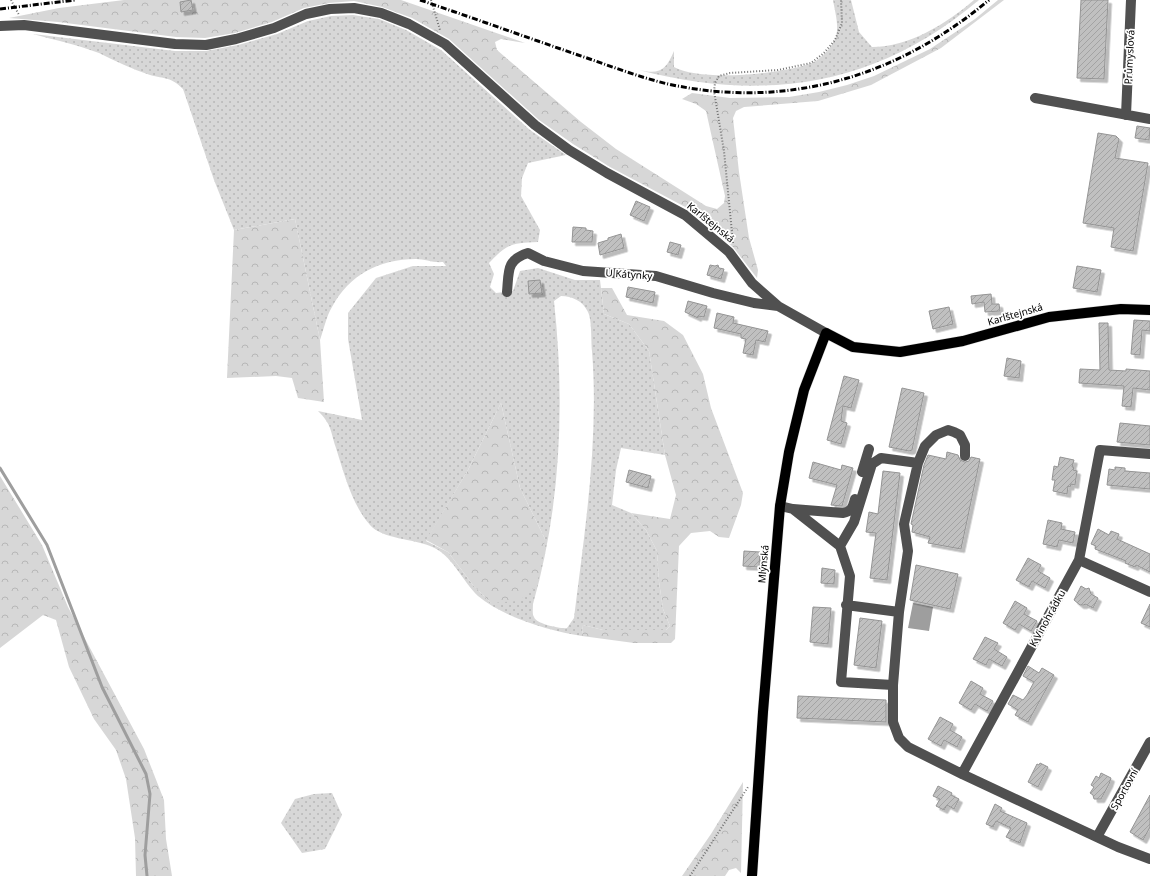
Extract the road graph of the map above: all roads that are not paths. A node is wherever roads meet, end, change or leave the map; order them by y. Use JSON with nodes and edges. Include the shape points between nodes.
{"nodes":[{"id":1,"x":1131,"y":0,"type":"edge"},
{"id":2,"x":0,"y":26,"type":"edge"},
{"id":3,"x":1035,"y":98,"type":"dead end"},
{"id":4,"x":1126,"y":115,"type":"junction"},
{"id":5,"x":1150,"y":119,"type":"edge"},
{"id":6,"x":507,"y":292,"type":"dead end"},
{"id":7,"x":778,"y":306,"type":"junction"},
{"id":8,"x":1150,"y":310,"type":"edge"},
{"id":9,"x":826,"y":333,"type":"junction"},
{"id":10,"x":869,"y":449,"type":"dead end"},
{"id":11,"x":1150,"y":454,"type":"edge"},
{"id":12,"x":965,"y":456,"type":"dead end"},
{"id":13,"x":918,"y":463,"type":"junction"},
{"id":14,"x":780,"y":506,"type":"junction"},
{"id":15,"x":793,"y":509,"type":"junction"},
{"id":16,"x":840,"y":546,"type":"junction"},
{"id":17,"x":1079,"y":560,"type":"junction"},
{"id":18,"x":1150,"y":592,"type":"edge"},
{"id":19,"x":846,"y":605,"type":"junction"},
{"id":20,"x":900,"y":612,"type":"junction"},
{"id":21,"x":893,"y":685,"type":"junction"},
{"id":22,"x":1150,"y":742,"type":"edge"},
{"id":23,"x":962,"y":774,"type":"junction"},
{"id":24,"x":1098,"y":837,"type":"junction"},
{"id":25,"x":1150,"y":859,"type":"edge"},
{"id":26,"x":752,"y":876,"type":"edge"}],
"edges":[{"from":1,"to":4,"type":"street","name":"Průmyslová"},
{"from":2,"to":7,"type":"street","name":"Karlštejnská","via":[[24,25],[175,44],[206,45],[274,28],[306,14],[330,9],[354,8],[381,13],[409,24],[445,44],[534,125],[607,173],[685,214],[729,252],[752,283]]},
{"from":3,"to":4,"type":"street"},
{"from":4,"to":5,"type":"street"},
{"from":6,"to":7,"type":"street","name":"U Kátynky","via":[[509,268],[516,257],[528,253],[544,261],[583,271],[656,276],[713,293]]},
{"from":7,"to":9,"type":"street","name":"Karlštejnská"},
{"from":8,"to":9,"type":"main road","name":"Karlštejnská","via":[[1121,309],[1049,317],[963,341],[900,352],[853,347]]},
{"from":9,"to":14,"type":"main road","name":"Mlýnská","via":[[804,390],[789,452]]},
{"from":10,"to":15,"type":"street","via":[[852,508],[848,512]]},
{"from":11,"to":17,"type":"street","name":"K Vinohrádku","via":[[1100,450]]},
{"from":12,"to":13,"type":"street","via":[[965,446],[960,435],[948,430],[936,435],[925,446]]},
{"from":13,"to":16,"type":"street","via":[[881,458],[872,464],[854,522]]},
{"from":13,"to":20,"type":"street","via":[[904,524],[908,551]]},
{"from":14,"to":15,"type":"street"},
{"from":14,"to":26,"type":"main road","name":"Mlýnská"},
{"from":15,"to":16,"type":"street"},
{"from":16,"to":19,"type":"street","via":[[850,576]]},
{"from":17,"to":18,"type":"street"},
{"from":17,"to":23,"type":"street","name":"K Vinohrádku"},
{"from":19,"to":20,"type":"street"},
{"from":19,"to":21,"type":"street","via":[[841,682]]},
{"from":20,"to":21,"type":"street"},
{"from":21,"to":23,"type":"street","via":[[893,722],[899,738],[908,747]]},
{"from":22,"to":24,"type":"street","name":"Sportovní"},
{"from":23,"to":24,"type":"street"},
{"from":24,"to":25,"type":"street"}]}
